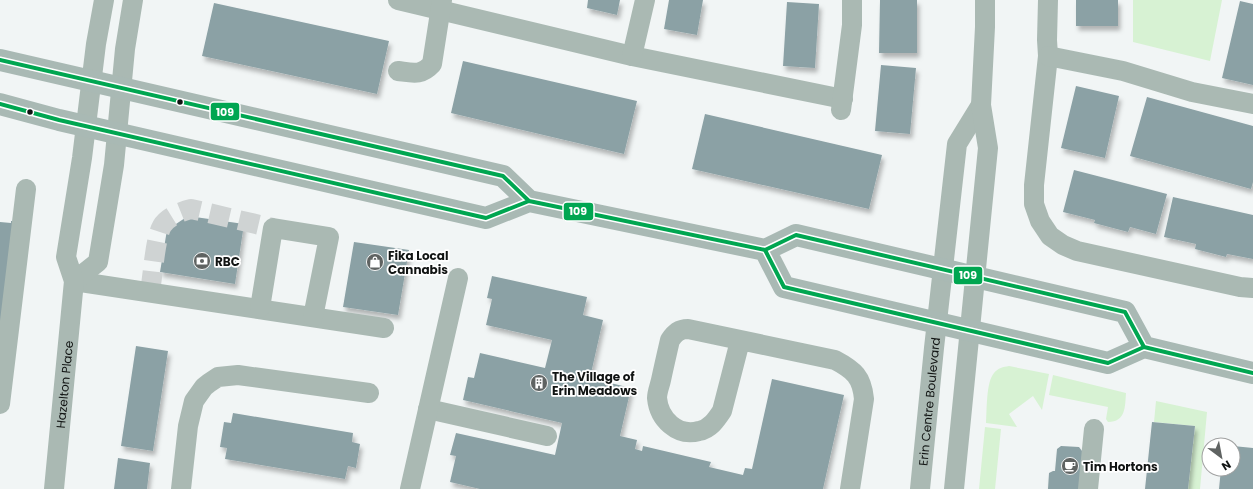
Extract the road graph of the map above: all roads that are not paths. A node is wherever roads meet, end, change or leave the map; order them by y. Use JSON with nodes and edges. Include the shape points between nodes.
{"nodes":[{"id":1,"x":104,"y":0,"type":"edge"},
{"id":2,"x":133,"y":0,"type":"edge"},
{"id":3,"x":398,"y":0,"type":"edge"},
{"id":4,"x":645,"y":0,"type":"edge"},
{"id":5,"x":852,"y":0,"type":"edge"},
{"id":6,"x":985,"y":0,"type":"edge"},
{"id":7,"x":1048,"y":0,"type":"edge"},
{"id":8,"x":441,"y":5,"type":"edge"},
{"id":9,"x":632,"y":56,"type":"junction"},
{"id":10,"x":1048,"y":56,"type":"junction"},
{"id":11,"x":0,"y":60,"type":"edge"},
{"id":12,"x":398,"y":71,"type":"dead end"},
{"id":13,"x":92,"y":82,"type":"junction"},
{"id":14,"x":121,"y":89,"type":"junction"},
{"id":15,"x":0,"y":104,"type":"edge"},
{"id":16,"x":1253,"y":104,"type":"edge"},
{"id":17,"x":981,"y":105,"type":"junction"},
{"id":18,"x":86,"y":126,"type":"junction"},
{"id":19,"x":117,"y":132,"type":"junction"},
{"id":20,"x":26,"y":189,"type":"dead end"},
{"id":21,"x":529,"y":201,"type":"junction"},
{"id":22,"x":765,"y":250,"type":"junction"},
{"id":23,"x":943,"y":269,"type":"junction"},
{"id":24,"x":975,"y":277,"type":"junction"},
{"id":25,"x":458,"y":278,"type":"dead end"},
{"id":26,"x":74,"y":280,"type":"junction"},
{"id":27,"x":1253,"y":288,"type":"edge"},
{"id":28,"x":260,"y":308,"type":"junction"},
{"id":29,"x":312,"y":317,"type":"junction"},
{"id":30,"x":937,"y":323,"type":"junction"},
{"id":31,"x":384,"y":328,"type":"dead end"},
{"id":32,"x":970,"y":330,"type":"junction"},
{"id":33,"x":740,"y":341,"type":"junction"},
{"id":34,"x":1144,"y":347,"type":"junction"},
{"id":35,"x":1253,"y":373,"type":"edge"},
{"id":36,"x":369,"y":394,"type":"dead end"},
{"id":37,"x":0,"y":404,"type":"edge"},
{"id":38,"x":428,"y":409,"type":"junction"},
{"id":39,"x":1094,"y":430,"type":"dead end"},
{"id":40,"x":546,"y":436,"type":"dead end"},
{"id":41,"x":54,"y":489,"type":"edge"},
{"id":42,"x":181,"y":489,"type":"edge"},
{"id":43,"x":410,"y":489,"type":"edge"},
{"id":44,"x":850,"y":489,"type":"edge"},
{"id":45,"x":920,"y":489,"type":"edge"},
{"id":46,"x":954,"y":489,"type":"edge"},
{"id":47,"x":1088,"y":489,"type":"edge"}],
"edges":[{"from":1,"to":13,"type":"street","name":"Hazelton Place"},
{"from":2,"to":14,"type":"street"},
{"from":3,"to":8,"type":"street"},
{"from":4,"to":9,"type":"street"},
{"from":5,"to":9,"type":"street","via":[[852,25],[842,105]]},
{"from":6,"to":17,"type":"street","name":"Erin Centre Boulevard"},
{"from":7,"to":10,"type":"street"},
{"from":8,"to":9,"type":"street"},
{"from":8,"to":12,"type":"street","via":[[432,64],[427,70],[417,74]]},
{"from":10,"to":16,"type":"street","via":[[1123,70],[1192,92]]},
{"from":10,"to":27,"type":"street","via":[[1034,204],[1040,221],[1050,236],[1078,251]]},
{"from":11,"to":13,"type":"main road"},
{"from":13,"to":14,"type":"main road"},
{"from":13,"to":18,"type":"street","name":"Hazelton Place"},
{"from":14,"to":19,"type":"street"},
{"from":14,"to":21,"type":"main road","via":[[503,176]]},
{"from":15,"to":18,"type":"main road"},
{"from":17,"to":23,"type":"street","name":"Erin Centre Boulevard","via":[[957,144]]},
{"from":17,"to":24,"type":"street","name":"Erin Centre Boulevard","via":[[988,148]]},
{"from":18,"to":19,"type":"main road"},
{"from":18,"to":26,"type":"street","name":"Hazelton Place","via":[[66,257]]},
{"from":19,"to":21,"type":"main road","via":[[486,218]]},
{"from":19,"to":26,"type":"street","via":[[98,262]]},
{"from":20,"to":37,"type":"street"},
{"from":21,"to":22,"type":"main road"},
{"from":22,"to":23,"type":"main road","via":[[796,235]]},
{"from":22,"to":30,"type":"main road","via":[[784,287]]},
{"from":23,"to":24,"type":"main road"},
{"from":23,"to":30,"type":"street","name":"Erin Centre Boulevard"},
{"from":24,"to":32,"type":"street","name":"Erin Centre Boulevard"},
{"from":24,"to":34,"type":"main road","via":[[1125,312]]},
{"from":25,"to":38,"type":"street"},
{"from":26,"to":28,"type":"street"},
{"from":26,"to":41,"type":"street","name":"Hazelton Place"},
{"from":28,"to":29,"type":"street"},
{"from":28,"to":29,"type":"street","via":[[273,228],[329,237]]},
{"from":29,"to":31,"type":"street"},
{"from":30,"to":32,"type":"main road"},
{"from":30,"to":45,"type":"street","name":"Erin Centre Boulevard"},
{"from":32,"to":34,"type":"main road","via":[[1108,363]]},
{"from":32,"to":46,"type":"street","name":"Erin Centre Boulevard"},
{"from":33,"to":33,"type":"street","via":[[688,329],[682,329],[675,334],[670,340],[657,396],[660,412],[668,423],[676,429],[689,432],[700,431],[716,420],[722,412]]},
{"from":33,"to":44,"type":"street","via":[[835,360],[853,371],[863,387],[864,399]]},
{"from":34,"to":35,"type":"main road"},
{"from":36,"to":42,"type":"street","via":[[238,375],[218,377],[204,387],[194,401],[188,426]]},
{"from":38,"to":40,"type":"street"},
{"from":38,"to":43,"type":"street"},
{"from":39,"to":47,"type":"street"}]}
